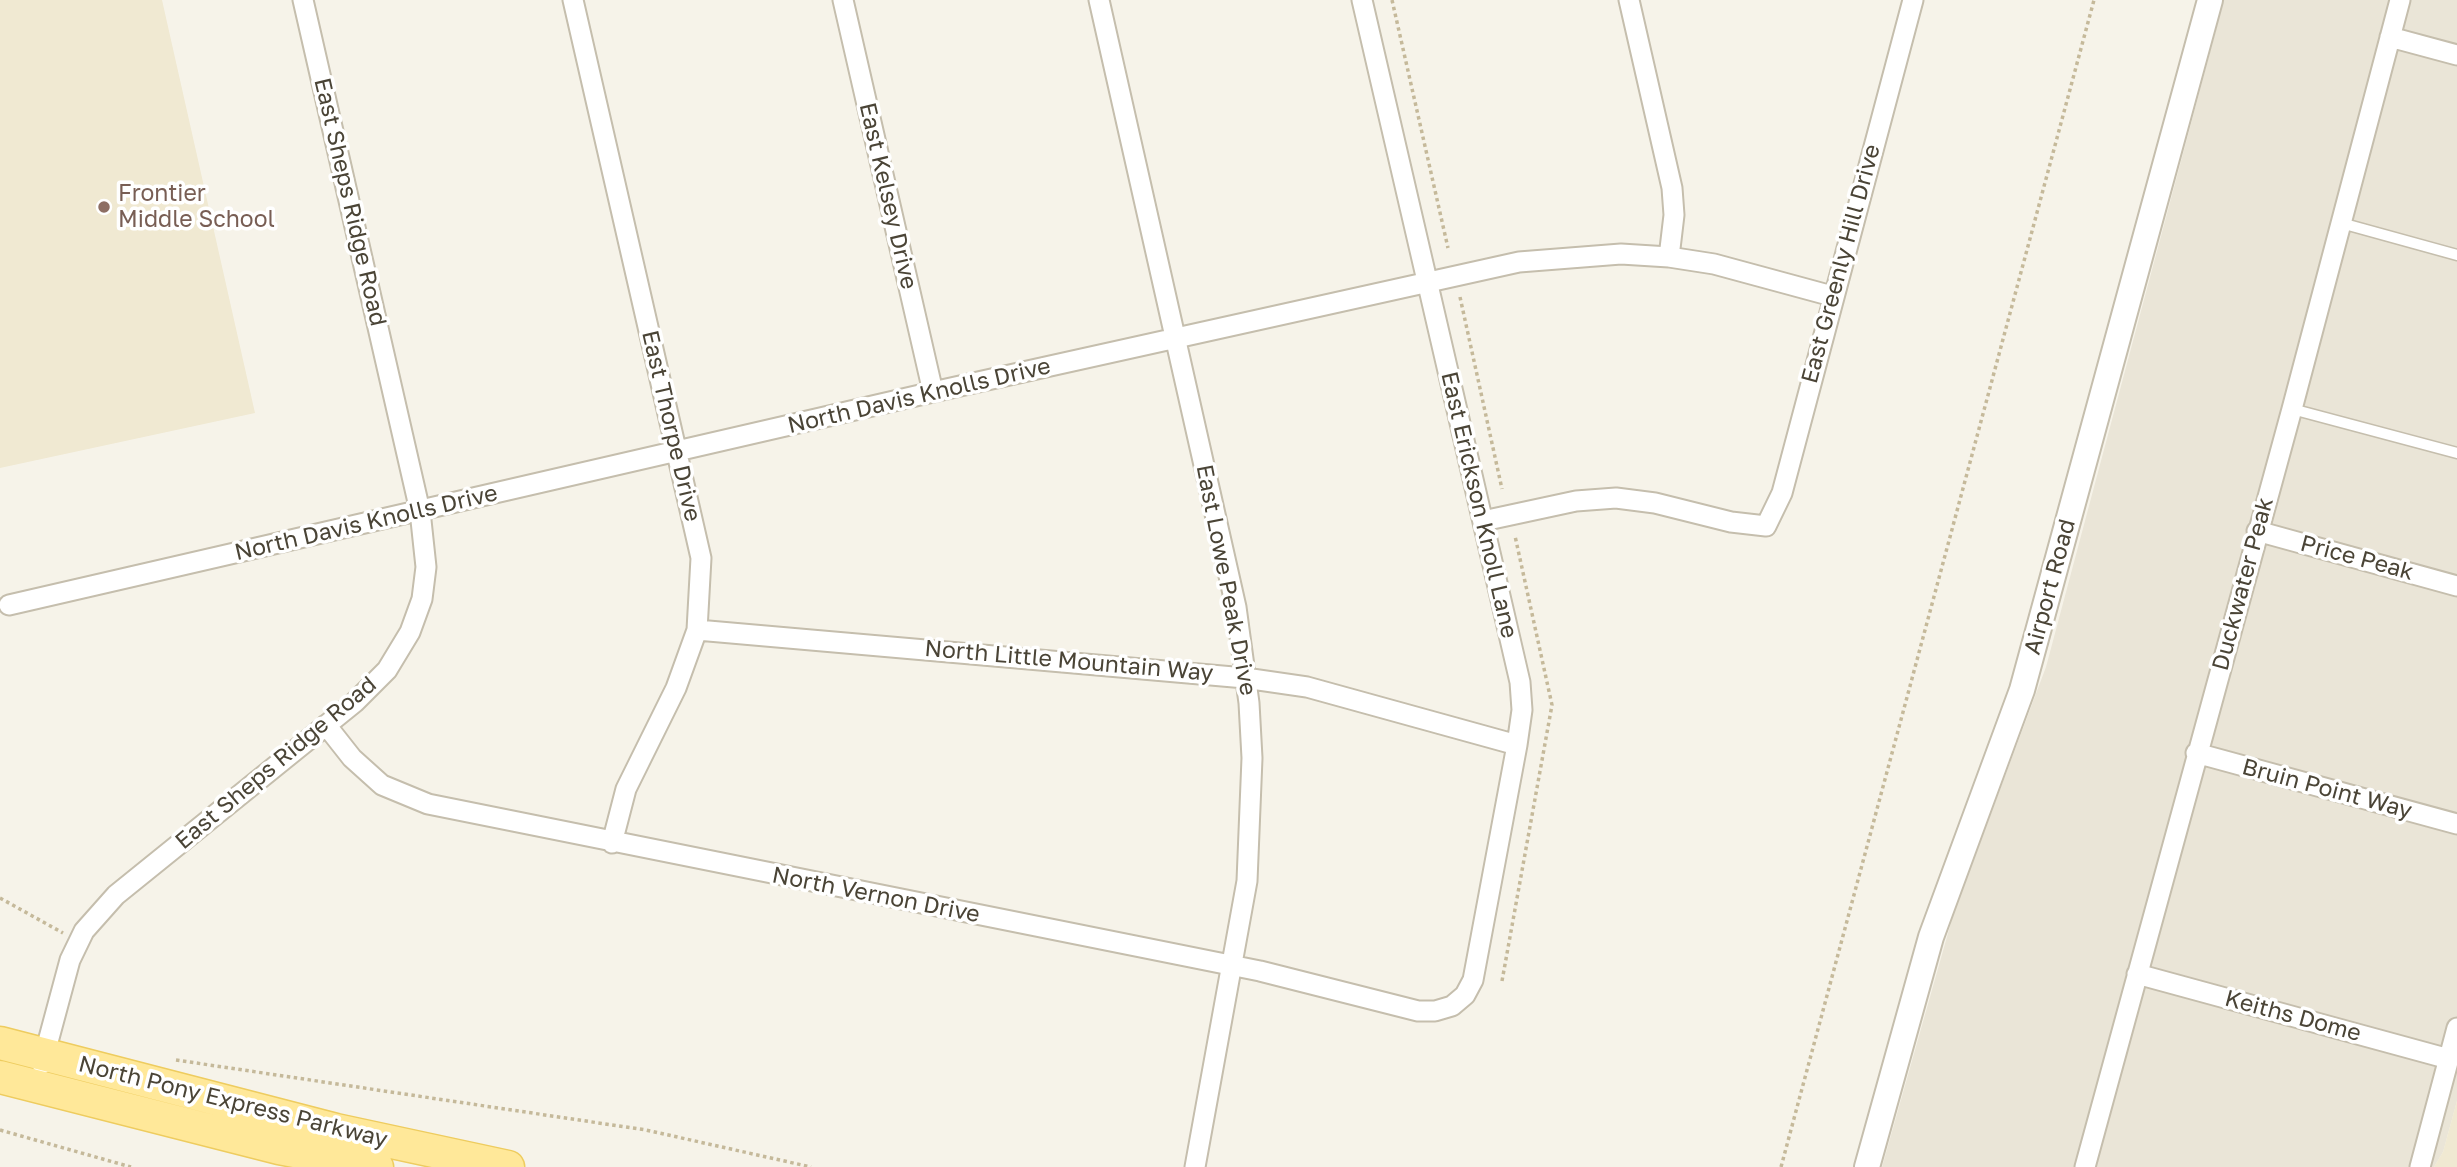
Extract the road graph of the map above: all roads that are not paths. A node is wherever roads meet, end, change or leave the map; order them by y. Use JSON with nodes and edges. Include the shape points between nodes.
{"nodes":[{"id":1,"x":303,"y":0,"type":"edge"},
{"id":2,"x":573,"y":0,"type":"edge"},
{"id":3,"x":843,"y":0,"type":"edge"},
{"id":4,"x":1099,"y":0,"type":"edge"},
{"id":5,"x":1362,"y":0,"type":"edge"},
{"id":6,"x":1629,"y":0,"type":"edge"},
{"id":7,"x":1913,"y":0,"type":"edge"},
{"id":8,"x":2210,"y":0,"type":"edge"},
{"id":9,"x":2400,"y":0,"type":"edge"},
{"id":10,"x":2390,"y":37,"type":"junction"},
{"id":11,"x":2457,"y":55,"type":"edge"},
{"id":12,"x":2341,"y":223,"type":"junction"},
{"id":13,"x":2457,"y":255,"type":"edge"},
{"id":14,"x":1669,"y":257,"type":"junction"},
{"id":15,"x":1426,"y":281,"type":"junction"},
{"id":16,"x":1832,"y":296,"type":"junction"},
{"id":17,"x":1177,"y":337,"type":"junction"},
{"id":18,"x":933,"y":392,"type":"junction"},
{"id":19,"x":2292,"y":410,"type":"junction"},
{"id":20,"x":677,"y":452,"type":"junction"},
{"id":21,"x":2457,"y":453,"type":"edge"},
{"id":22,"x":420,"y":510,"type":"junction"},
{"id":23,"x":1483,"y":521,"type":"junction"},
{"id":24,"x":2257,"y":531,"type":"junction"},
{"id":25,"x":2457,"y":586,"type":"edge"},
{"id":26,"x":9,"y":605,"type":"dead end"},
{"id":27,"x":697,"y":630,"type":"junction"},
{"id":28,"x":1245,"y":678,"type":"junction"},
{"id":29,"x":326,"y":725,"type":"junction"},
{"id":30,"x":1517,"y":745,"type":"junction"},
{"id":31,"x":2196,"y":753,"type":"junction"},
{"id":32,"x":2457,"y":824,"type":"edge"},
{"id":33,"x":612,"y":843,"type":"junction"},
{"id":34,"x":1234,"y":967,"type":"junction"},
{"id":35,"x":2137,"y":974,"type":"junction"},
{"id":36,"x":1452,"y":1006,"type":"joint"},
{"id":37,"x":2457,"y":1028,"type":"edge"},
{"id":38,"x":0,"y":1043,"type":"edge"},
{"id":39,"x":45,"y":1054,"type":"junction"},
{"id":40,"x":2449,"y":1059,"type":"junction"},
{"id":41,"x":0,"y":1077,"type":"edge"},
{"id":42,"x":36,"y":1086,"type":"junction"},
{"id":43,"x":377,"y":1167,"type":"edge"},
{"id":44,"x":508,"y":1167,"type":"edge"},
{"id":45,"x":1195,"y":1167,"type":"edge"},
{"id":46,"x":1867,"y":1167,"type":"edge"},
{"id":47,"x":2085,"y":1167,"type":"edge"},
{"id":48,"x":2420,"y":1167,"type":"edge"}],
"edges":[{"from":1,"to":22,"type":"street","name":"East Sheps Ridge Road"},
{"from":2,"to":20,"type":"street","name":"East Thorpe Drive"},
{"from":3,"to":18,"type":"street","name":"East Kelsey Drive"},
{"from":4,"to":17,"type":"street","name":"East Lowe Peak Drive"},
{"from":5,"to":15,"type":"street","name":"East Erickson Knoll Lane"},
{"from":6,"to":14,"type":"street","via":[[1672,188]]},
{"from":7,"to":16,"type":"street","name":"East Greenly Hill Drive"},
{"from":8,"to":46,"type":"street","name":"Airport Road","via":[[2022,690],[1931,937]]},
{"from":9,"to":10,"type":"street","name":"Duckwater Peak"},
{"from":10,"to":11,"type":"street"},
{"from":10,"to":12,"type":"street","name":"Duckwater Peak"},
{"from":12,"to":13,"type":"lane"},
{"from":12,"to":19,"type":"street","name":"Duckwater Peak"},
{"from":14,"to":15,"type":"street","name":"North Davis Knolls Drive","via":[[1564,256]]},
{"from":14,"to":16,"type":"street","name":"North Davis Knolls Drive","via":[[1714,264]]},
{"from":15,"to":17,"type":"street","name":"North Davis Knolls Drive"},
{"from":15,"to":23,"type":"street","name":"East Erickson Knoll Lane"},
{"from":16,"to":23,"type":"street","name":"East Greenly Hill Drive","via":[[1782,493],[1766,526],[1616,498],[1576,501]]},
{"from":17,"to":18,"type":"street","name":"North Davis Knolls Drive"},
{"from":17,"to":28,"type":"street","name":"East Lowe Peak Drive","via":[[1236,607]]},
{"from":18,"to":20,"type":"street","name":"North Davis Knolls Drive"},
{"from":19,"to":21,"type":"lane"},
{"from":19,"to":24,"type":"street","name":"Duckwater Peak"},
{"from":20,"to":22,"type":"street","name":"North Davis Knolls Drive"},
{"from":20,"to":27,"type":"street","name":"East Thorpe Drive","via":[[701,558]]},
{"from":22,"to":26,"type":"street","name":"North Davis Knolls Drive"},
{"from":22,"to":29,"type":"street","name":"East Sheps Ridge Road","via":[[426,567],[422,599],[410,632],[387,670]]},
{"from":23,"to":30,"type":"street","name":"East Erickson Knoll Lane","via":[[1520,682]]},
{"from":24,"to":25,"type":"street","name":"Price Peak"},
{"from":24,"to":31,"type":"street","name":"Duckwater Peak"},
{"from":27,"to":28,"type":"street","name":"North Little Mountain Way"},
{"from":27,"to":33,"type":"street","name":"East Thorpe Drive","via":[[676,688],[626,789]]},
{"from":28,"to":30,"type":"street","name":"North Little Mountain Way","via":[[1307,687]]},
{"from":28,"to":34,"type":"street","name":"East Lowe Peak Drive","via":[[1252,758],[1251,827]]},
{"from":29,"to":33,"type":"street","name":"North Vernon Drive","via":[[352,758],[383,785],[428,804]]},
{"from":29,"to":39,"type":"street","name":"East Sheps Ridge Road","via":[[116,895],[84,931],[70,960]]},
{"from":30,"to":36,"type":"street","name":"East Erickson Knoll Lane","via":[[1474,980]]},
{"from":31,"to":32,"type":"street","name":"Bruin Point Way"},
{"from":31,"to":35,"type":"street","name":"Duckwater Peak"},
{"from":33,"to":34,"type":"street","name":"North Vernon Drive"},
{"from":34,"to":36,"type":"street","name":"North Vernon Drive","via":[[1418,1011]]},
{"from":34,"to":45,"type":"street","name":"East Lowe Peak Drive"},
{"from":35,"to":40,"type":"street","name":"Keiths Dome"},
{"from":35,"to":47,"type":"street","name":"Duckwater Peak"},
{"from":37,"to":40,"type":"street"},
{"from":38,"to":39,"type":"main road","name":"North Pony Express Parkway"},
{"from":39,"to":42,"type":"street","name":"East Sheps Ridge Road"},
{"from":39,"to":44,"type":"main road","name":"North Pony Express Parkway","via":[[157,1086]]},
{"from":40,"to":48,"type":"street"},
{"from":41,"to":42,"type":"main road","name":"North Pony Express Parkway"},
{"from":42,"to":43,"type":"main road","name":"North Pony Express Parkway","via":[[279,1148]]}]}
